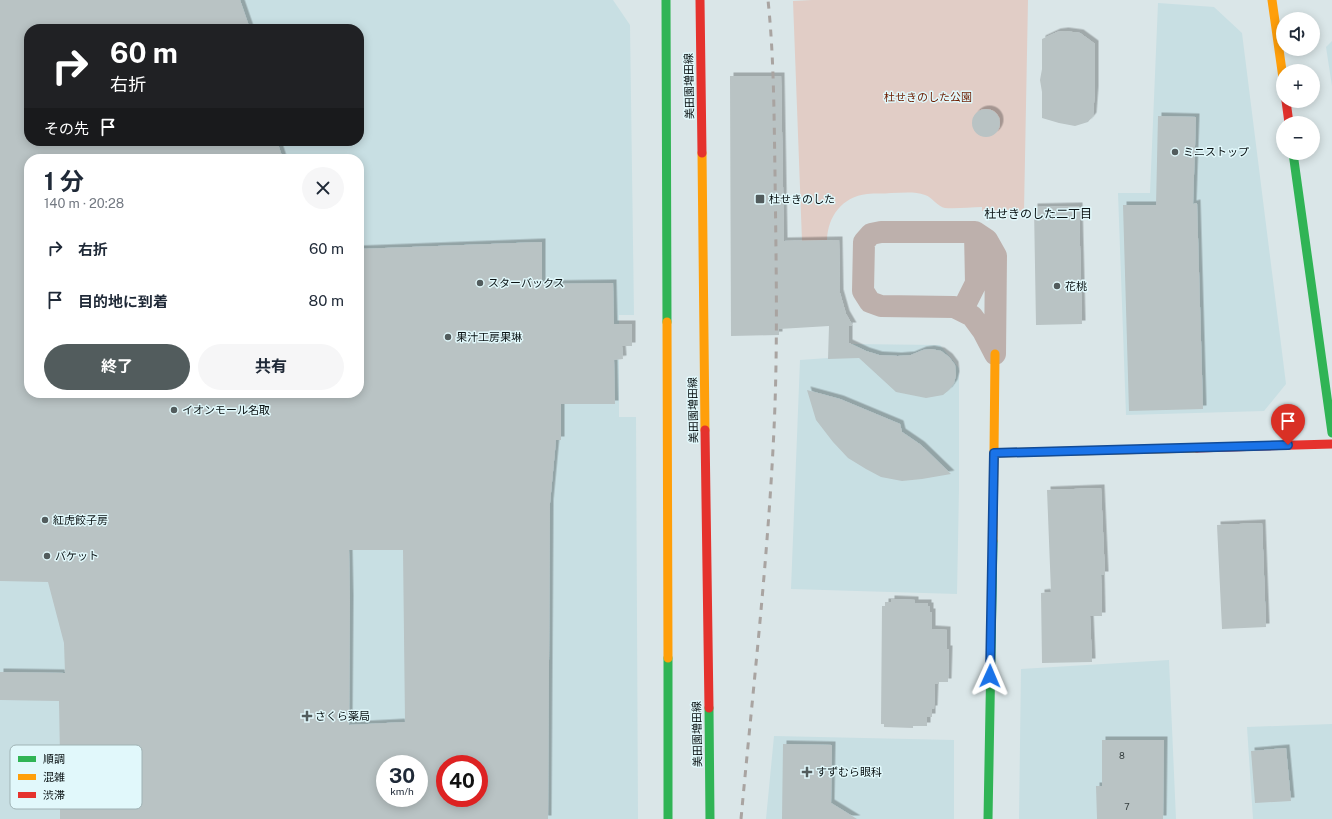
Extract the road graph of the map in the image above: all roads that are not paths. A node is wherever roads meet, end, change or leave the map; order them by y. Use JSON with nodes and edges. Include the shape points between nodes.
{"nodes":[{"id":1,"x":666,"y":0,"type":"edge"},
{"id":2,"x":700,"y":0,"type":"edge"},
{"id":3,"x":1272,"y":0,"type":"edge"},
{"id":4,"x":1281,"y":64,"type":"edge"},
{"id":5,"x":1294,"y":160,"type":"edge"},
{"id":6,"x":975,"y":232,"type":"junction"},
{"id":7,"x":962,"y":311,"type":"junction"},
{"id":8,"x":995,"y":354,"type":"junction"},
{"id":9,"x":1332,"y":432,"type":"edge"},
{"id":10,"x":1332,"y":444,"type":"edge"},
{"id":11,"x":994,"y":453,"type":"junction"},
{"id":12,"x":668,"y":819,"type":"edge"},
{"id":13,"x":710,"y":819,"type":"edge"},
{"id":14,"x":988,"y":819,"type":"edge"}],
"edges":[{"from":1,"to":12,"type":"main road","name":"美田園増田線"},
{"from":2,"to":13,"type":"main road","name":"美田園増田線"},
{"from":3,"to":4,"type":"main road"},
{"from":5,"to":9,"type":"main road"},
{"from":6,"to":7,"type":"street","via":[[976,283]]},
{"from":6,"to":7,"type":"street","via":[[881,232],[871,234],[864,242],[863,291],[870,302],[880,306],[954,307]]},
{"from":6,"to":8,"type":"street","via":[[987,240],[996,256]]},
{"from":7,"to":8,"type":"street","via":[[972,316]]},
{"from":8,"to":11,"type":"main road"},
{"from":10,"to":11,"type":"main road"},
{"from":11,"to":14,"type":"main road"}]}
